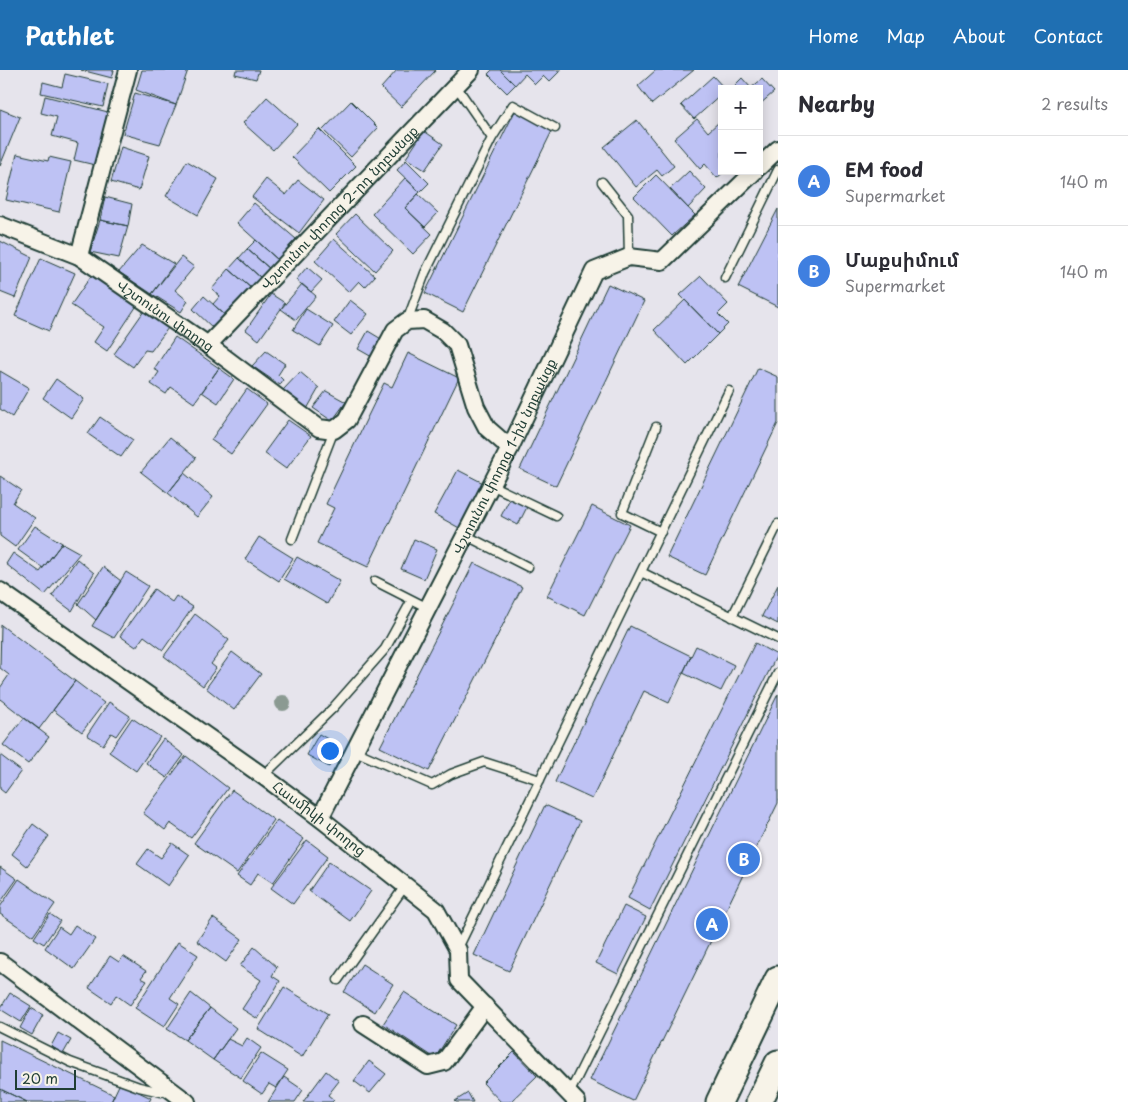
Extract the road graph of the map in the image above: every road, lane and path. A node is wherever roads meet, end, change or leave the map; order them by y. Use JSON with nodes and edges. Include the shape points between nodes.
{"nodes":[{"id":1,"x":128,"y":70,"type":"edge"},
{"id":2,"x":472,"y":70,"type":"edge"},
{"id":3,"x":456,"y":86,"type":"junction"},
{"id":4,"x":555,"y":128,"type":"dead end"},
{"id":5,"x":492,"y":138,"type":"junction"},
{"id":6,"x":778,"y":149,"type":"edge"},
{"id":7,"x":763,"y":163,"type":"edge"},
{"id":8,"x":778,"y":170,"type":"edge"},
{"id":9,"x":751,"y":175,"type":"edge"},
{"id":10,"x":602,"y":182,"type":"dead end"},
{"id":11,"x":0,"y":224,"type":"edge"},
{"id":12,"x":79,"y":256,"type":"junction"},
{"id":13,"x":629,"y":257,"type":"junction"},
{"id":14,"x":725,"y":278,"type":"dead end"},
{"id":15,"x":407,"y":321,"type":"junction"},
{"id":16,"x":208,"y":345,"type":"junction"},
{"id":17,"x":729,"y":391,"type":"dead end"},
{"id":18,"x":656,"y":427,"type":"dead end"},
{"id":19,"x":326,"y":429,"type":"junction"},
{"id":20,"x":510,"y":448,"type":"junction"},
{"id":21,"x":491,"y":485,"type":"junction"},
{"id":22,"x":556,"y":516,"type":"dead end"},
{"id":23,"x":778,"y":524,"type":"edge"},
{"id":24,"x":661,"y":532,"type":"junction"},
{"id":25,"x":465,"y":535,"type":"junction"},
{"id":26,"x":292,"y":539,"type":"dead end"},
{"id":27,"x":528,"y":567,"type":"dead end"},
{"id":28,"x":641,"y":572,"type":"junction"},
{"id":29,"x":375,"y":581,"type":"dead end"},
{"id":30,"x":0,"y":591,"type":"edge"},
{"id":31,"x":412,"y":600,"type":"junction"},
{"id":32,"x":428,"y":608,"type":"junction"},
{"id":33,"x":732,"y":617,"type":"junction"},
{"id":34,"x":778,"y":639,"type":"edge"},
{"id":35,"x":778,"y":673,"type":"edge"},
{"id":36,"x":355,"y":751,"type":"junction"},
{"id":37,"x":263,"y":776,"type":"junction"},
{"id":38,"x":540,"y":780,"type":"junction"},
{"id":39,"x":320,"y":818,"type":"junction"},
{"id":40,"x":405,"y":886,"type":"junction"},
{"id":41,"x":458,"y":950,"type":"junction"},
{"id":42,"x":0,"y":962,"type":"edge"},
{"id":43,"x":338,"y":980,"type":"dead end"},
{"id":44,"x":778,"y":980,"type":"edge"},
{"id":45,"x":485,"y":1006,"type":"junction"},
{"id":46,"x":363,"y":1024,"type":"dead end"},
{"id":47,"x":0,"y":1027,"type":"edge"},
{"id":48,"x":778,"y":1063,"type":"edge"},
{"id":49,"x":163,"y":1089,"type":"junction"},
{"id":50,"x":573,"y":1098,"type":"edge"},
{"id":51,"x":158,"y":1102,"type":"edge"},
{"id":52,"x":187,"y":1102,"type":"edge"},
{"id":53,"x":719,"y":1102,"type":"edge"},
{"id":54,"x":759,"y":1102,"type":"edge"}],
"edges":[{"from":1,"to":12,"type":"street"},
{"from":2,"to":3,"type":"street","name":"Վշտունու փողոց 2-րդ նրբանցք"},
{"from":3,"to":5,"type":"lane"},
{"from":3,"to":16,"type":"street","name":"Վշտունու փողոց 2-րդ նրբանցք"},
{"from":4,"to":5,"type":"lane","via":[[513,105]]},
{"from":5,"to":15,"type":"lane","via":[[425,273]]},
{"from":6,"to":7,"type":"street"},
{"from":8,"to":14,"type":"lane"},
{"from":9,"to":13,"type":"street","name":"Վշտունու փողոց 1-ին նրբանցք","via":[[662,261]]},
{"from":10,"to":13,"type":"lane","via":[[628,215]]},
{"from":11,"to":12,"type":"street","name":"Վշտունու փողոց"},
{"from":12,"to":16,"type":"street","name":"Վշտունու փողոց"},
{"from":13,"to":20,"type":"street","name":"Վշտունու փողոց 1-ին նրբանցք","via":[[594,271]]},
{"from":15,"to":19,"type":"street","via":[[395,330],[347,420]]},
{"from":15,"to":20,"type":"street","via":[[424,320],[443,331],[456,345],[476,407],[487,428]]},
{"from":16,"to":19,"type":"street","name":"Վշտունու փողոց"},
{"from":17,"to":24,"type":"lane"},
{"from":18,"to":24,"type":"lane","via":[[622,513]]},
{"from":19,"to":26,"type":"lane"},
{"from":20,"to":21,"type":"street","name":"Վշտունու փողոց 1-ին նրբանցք"},
{"from":21,"to":22,"type":"lane"},
{"from":21,"to":25,"type":"street","name":"Վշտունու փողոց 1-ին նրբանցք"},
{"from":23,"to":33,"type":"lane"},
{"from":24,"to":28,"type":"lane"},
{"from":25,"to":27,"type":"lane"},
{"from":25,"to":32,"type":"street","name":"Վշտունու փողոց 1-ին նրբանցք"},
{"from":28,"to":33,"type":"lane"},
{"from":28,"to":38,"type":"lane"},
{"from":29,"to":31,"type":"lane"},
{"from":30,"to":37,"type":"street","name":"Հասմիկի փողոց"},
{"from":31,"to":32,"type":"lane"},
{"from":31,"to":37,"type":"lane","via":[[385,649],[333,708]]},
{"from":32,"to":36,"type":"street","name":"Վշտունու փողոց 1-ին նրբանցք"},
{"from":33,"to":34,"type":"lane"},
{"from":35,"to":50,"type":"lane"},
{"from":36,"to":38,"type":"lane","via":[[432,786],[451,774],[484,762]]},
{"from":36,"to":39,"type":"street","name":"Վշտունու փողոց 1-ին նրբանցք"},
{"from":37,"to":39,"type":"street","name":"Հասմիկի փողոց"},
{"from":38,"to":41,"type":"lane"},
{"from":39,"to":40,"type":"street","name":"Հասմիկի փողոց"},
{"from":40,"to":41,"type":"street","name":"Հասմիկի փողոց","via":[[436,910]]},
{"from":40,"to":43,"type":"lane"},
{"from":41,"to":45,"type":"street","name":"Հասմիկի փողոց","via":[[459,980]]},
{"from":42,"to":49,"type":"street"},
{"from":44,"to":53,"type":"main road"},
{"from":45,"to":46,"type":"street","via":[[444,1062],[436,1065],[428,1066]]},
{"from":45,"to":50,"type":"street","name":"Հասմիկի փողոց"},
{"from":47,"to":49,"type":"lane","via":[[70,1062],[139,1087]]},
{"from":48,"to":54,"type":"main road"},
{"from":49,"to":51,"type":"lane"},
{"from":49,"to":52,"type":"street"}]}
